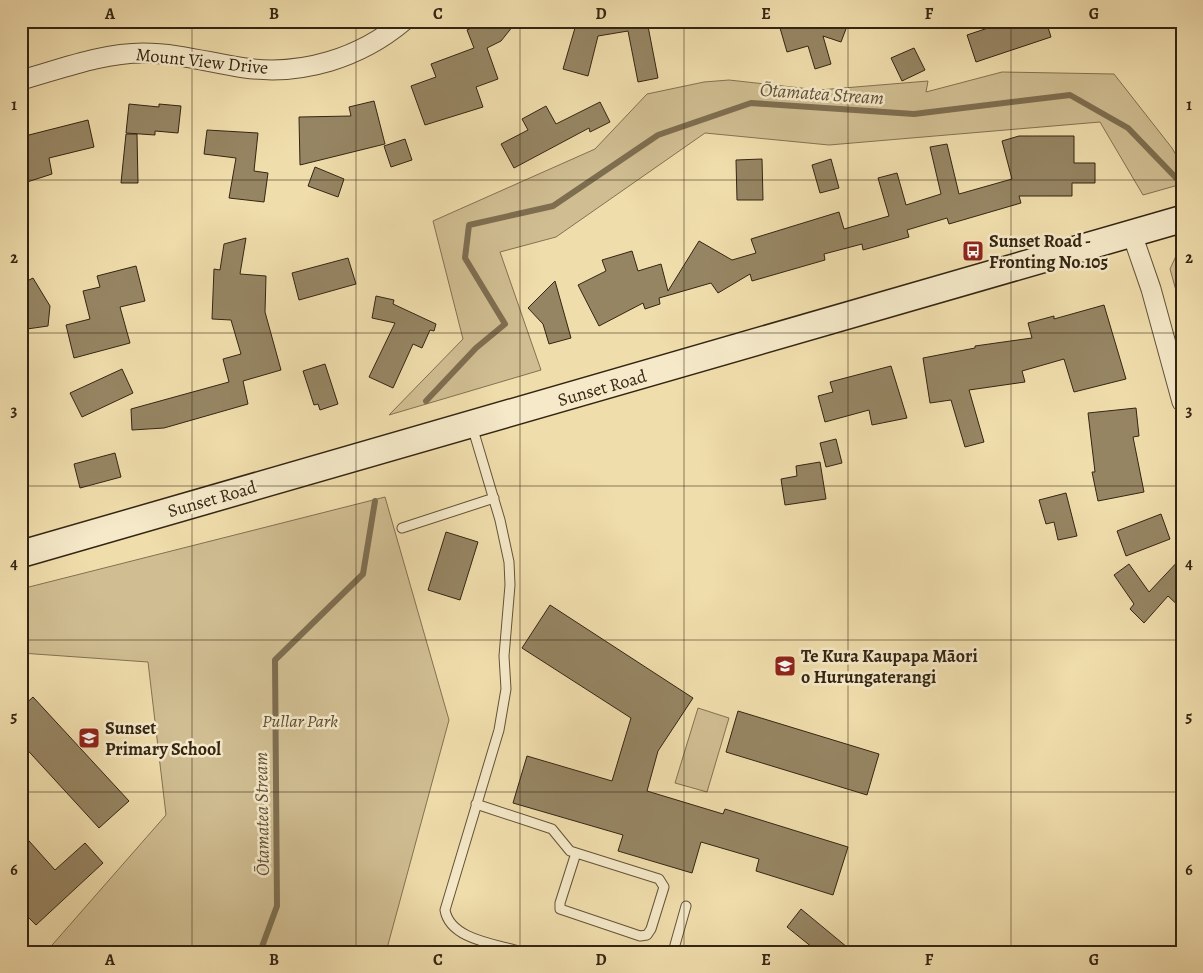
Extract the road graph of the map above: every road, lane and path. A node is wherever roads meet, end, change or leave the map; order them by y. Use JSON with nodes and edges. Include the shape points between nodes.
{"nodes":[{"id":1,"x":404,"y":21,"type":"edge"},
{"id":2,"x":21,"y":80,"type":"edge"},
{"id":3,"x":1182,"y":219,"type":"edge"},
{"id":4,"x":1132,"y":234,"type":"junction"},
{"id":5,"x":1182,"y":402,"type":"edge"},
{"id":6,"x":472,"y":426,"type":"junction"},
{"id":7,"x":494,"y":498,"type":"junction"},
{"id":8,"x":402,"y":528,"type":"dead end"},
{"id":9,"x":21,"y":554,"type":"edge"},
{"id":10,"x":476,"y":804,"type":"junction"},
{"id":11,"x":576,"y":853,"type":"junction"},
{"id":12,"x":686,"y":906,"type":"dead end"},
{"id":13,"x":522,"y":952,"type":"edge"},
{"id":14,"x":673,"y":952,"type":"edge"}],
"edges":[{"from":1,"to":2,"type":"street","name":"Mount View Drive","via":[[386,37],[362,50],[308,67],[246,68],[172,54],[125,53]]},
{"from":3,"to":4,"type":"main road","name":"Sunset Road"},
{"from":4,"to":5,"type":"street","via":[[1151,289]]},
{"from":4,"to":6,"type":"main road","name":"Sunset Road"},
{"from":6,"to":7,"type":"lane"},
{"from":6,"to":9,"type":"main road","name":"Sunset Road"},
{"from":7,"to":8,"type":"lane"},
{"from":7,"to":10,"type":"lane","via":[[509,562],[504,656],[506,688],[499,730]]},
{"from":10,"to":11,"type":"lane","via":[[552,828],[567,848]]},
{"from":10,"to":13,"type":"lane","via":[[447,902],[447,920],[451,926],[470,936]]},
{"from":11,"to":11,"type":"lane","via":[[662,881],[664,887],[647,935],[640,936],[560,909]]},
{"from":12,"to":14,"type":"lane"}]}
